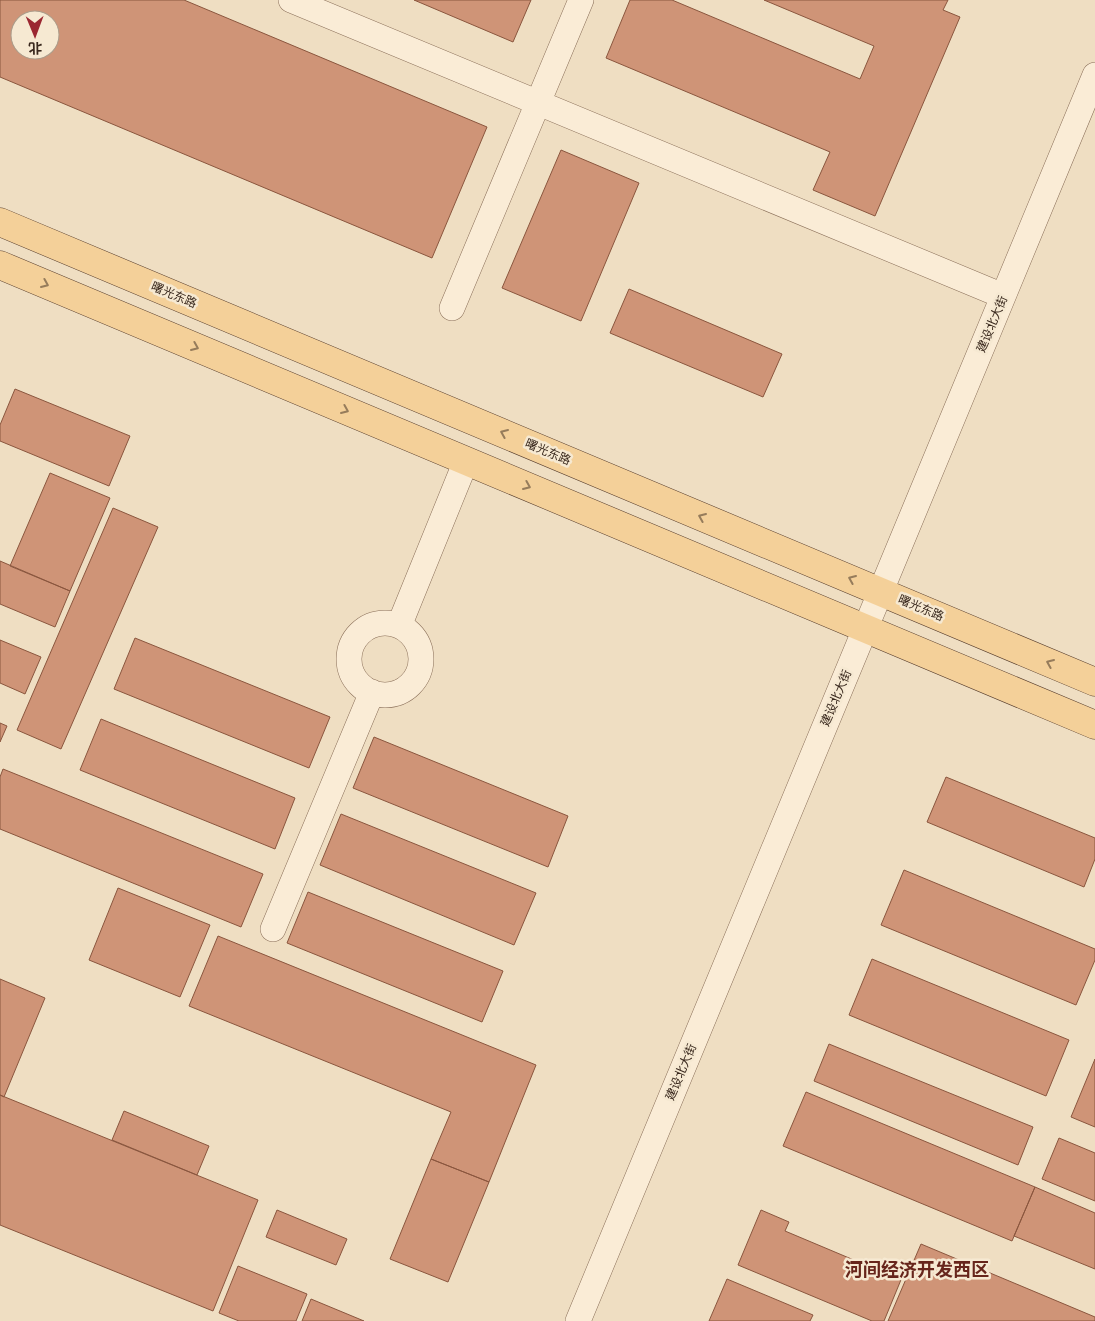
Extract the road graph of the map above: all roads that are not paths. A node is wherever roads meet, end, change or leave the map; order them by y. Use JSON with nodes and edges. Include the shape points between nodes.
{"nodes":[{"id":1,"x":291,"y":0,"type":"edge"},
{"id":2,"x":581,"y":0,"type":"edge"},
{"id":3,"x":1095,"y":75,"type":"edge"},
{"id":4,"x":538,"y":103,"type":"junction"},
{"id":5,"x":0,"y":222,"type":"edge"},
{"id":6,"x":0,"y":265,"type":"edge"},
{"id":7,"x":1003,"y":296,"type":"junction"},
{"id":8,"x":452,"y":308,"type":"dead end"},
{"id":9,"x":466,"y":460,"type":"junction"},
{"id":10,"x":880,"y":591,"type":"junction"},
{"id":11,"x":400,"y":626,"type":"junction"},
{"id":12,"x":866,"y":628,"type":"junction"},
{"id":13,"x":1095,"y":682,"type":"edge"},
{"id":14,"x":372,"y":692,"type":"junction"},
{"id":15,"x":1095,"y":725,"type":"edge"},
{"id":16,"x":273,"y":929,"type":"dead end"},
{"id":17,"x":578,"y":1321,"type":"edge"}],
"edges":[{"from":1,"to":4,"type":"street"},
{"from":2,"to":4,"type":"street"},
{"from":3,"to":7,"type":"street","name":"建设北大街"},
{"from":4,"to":7,"type":"street"},
{"from":4,"to":8,"type":"street"},
{"from":10,"to":5,"type":"main road","name":"曙光东路","one_way":true},
{"from":6,"to":9,"type":"main road","one_way":true},
{"from":7,"to":10,"type":"street","name":"建设北大街"},
{"from":9,"to":11,"type":"street"},
{"from":9,"to":12,"type":"main road","one_way":true},
{"from":10,"to":12,"type":"street","name":"建设北大街"},
{"from":13,"to":10,"type":"main road","name":"曙光东路","one_way":true},
{"from":11,"to":14,"type":"street","via":[[419,644],[422,660],[418,676],[411,685],[391,695]]},
{"from":11,"to":14,"type":"street","via":[[382,623],[371,626],[354,640],[349,662],[352,673],[358,683]]},
{"from":12,"to":15,"type":"main road"},
{"from":12,"to":17,"type":"street","name":"建设北大街"},
{"from":14,"to":16,"type":"street"}]}
